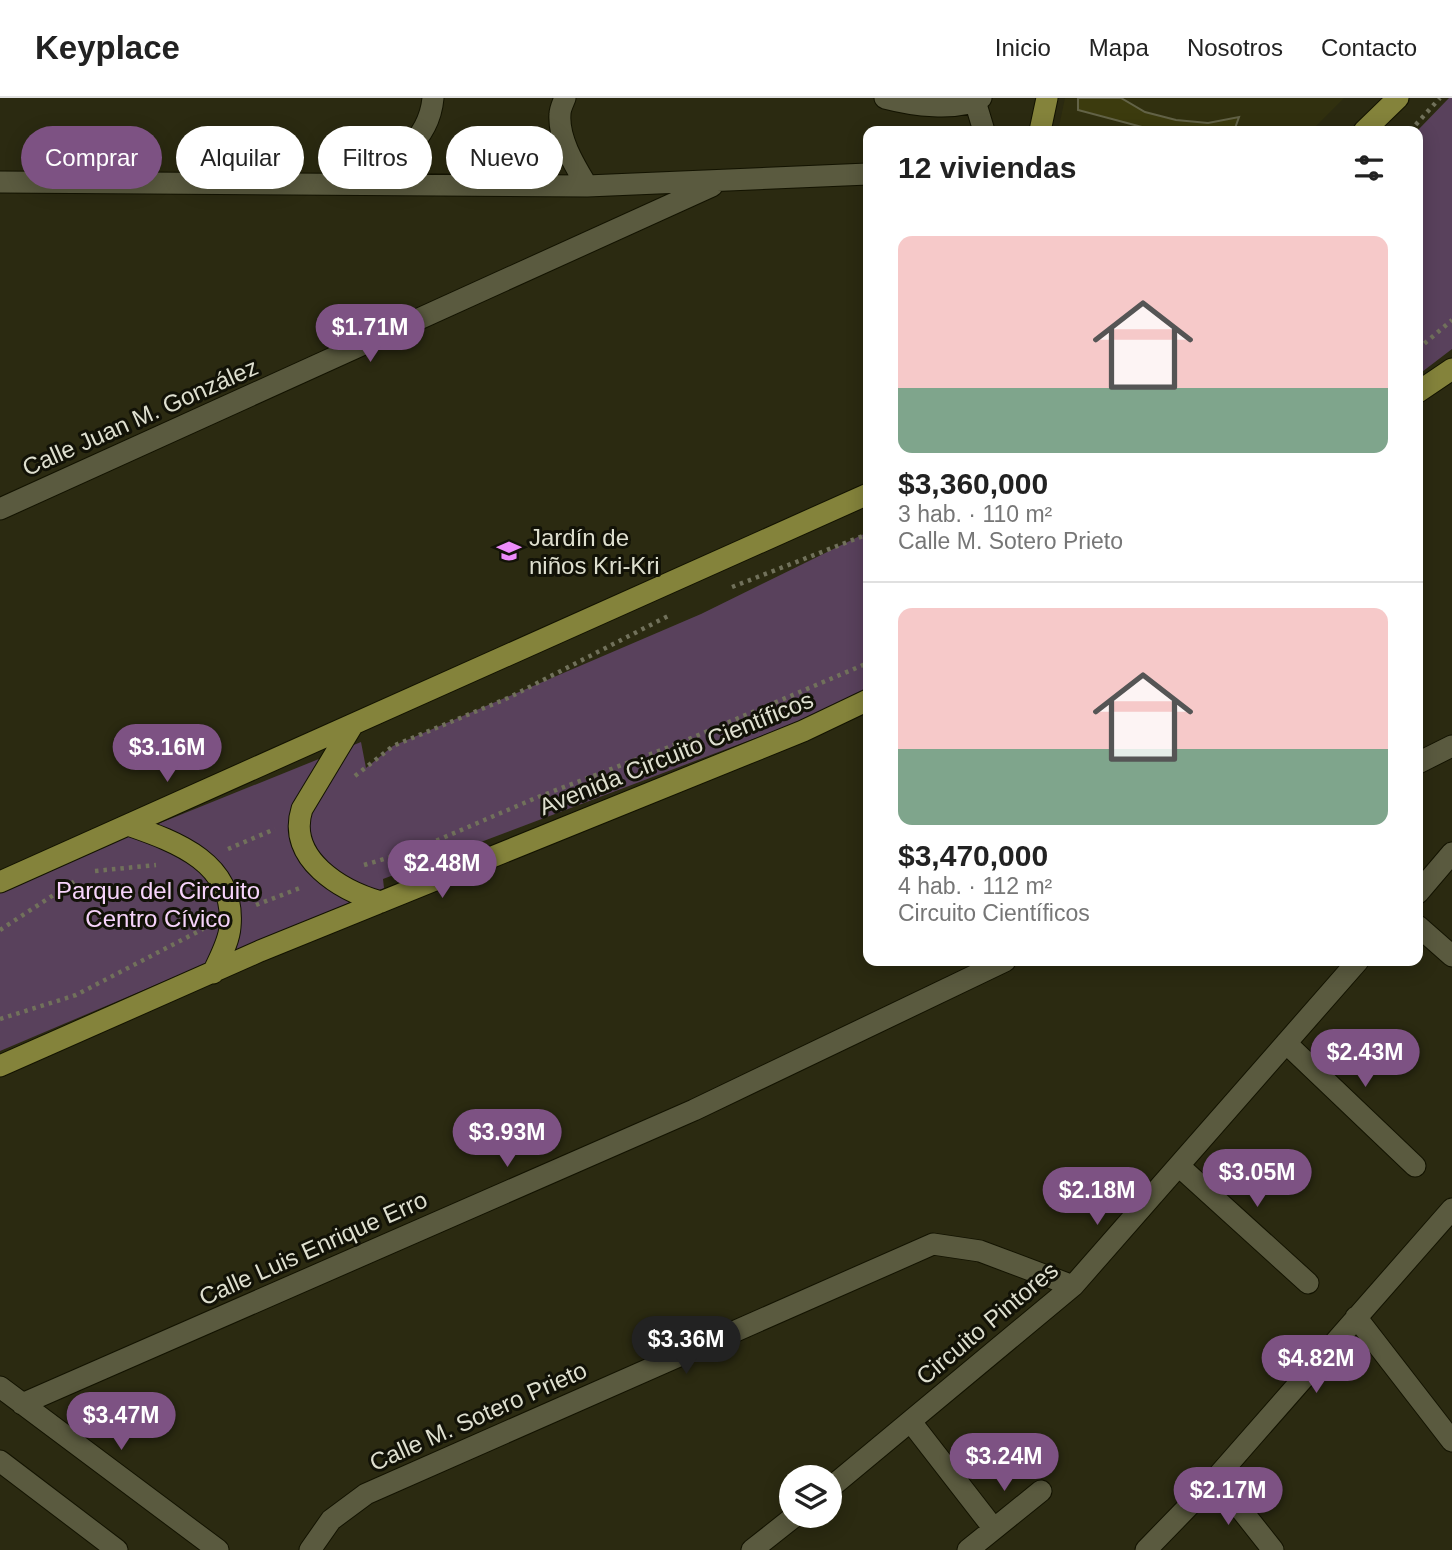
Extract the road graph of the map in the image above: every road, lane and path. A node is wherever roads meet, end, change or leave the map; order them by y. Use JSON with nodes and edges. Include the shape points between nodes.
{"nodes":[{"id":1,"x":433,"y":98,"type":"edge"},
{"id":2,"x":565,"y":98,"type":"edge"},
{"id":3,"x":885,"y":98,"type":"edge"},
{"id":4,"x":1047,"y":98,"type":"edge"},
{"id":5,"x":1398,"y":98,"type":"edge"},
{"id":6,"x":1440,"y":98,"type":"edge"},
{"id":7,"x":978,"y":100,"type":"edge"},
{"id":8,"x":424,"y":126,"type":"edge"},
{"id":9,"x":984,"y":126,"type":"edge"},
{"id":10,"x":1041,"y":126,"type":"edge"},
{"id":11,"x":1369,"y":126,"type":"edge"},
{"id":12,"x":1415,"y":126,"type":"edge"},
{"id":13,"x":863,"y":174,"type":"edge"},
{"id":14,"x":723,"y":181,"type":"junction"},
{"id":15,"x":0,"y":182,"type":"edge"},
{"id":16,"x":318,"y":186,"type":"edge"},
{"id":17,"x":432,"y":186,"type":"edge"},
{"id":18,"x":587,"y":186,"type":"junction"},
{"id":19,"x":1452,"y":320,"type":"edge"},
{"id":20,"x":1423,"y":345,"type":"edge"},
{"id":21,"x":1452,"y":369,"type":"edge"},
{"id":22,"x":1423,"y":389,"type":"edge"},
{"id":23,"x":863,"y":496,"type":"edge"},
{"id":24,"x":0,"y":509,"type":"edge"},
{"id":25,"x":863,"y":536,"type":"edge"},
{"id":26,"x":721,"y":592,"type":"dead end"},
{"id":27,"x":673,"y":614,"type":"dead end"},
{"id":28,"x":863,"y":665,"type":"edge"},
{"id":29,"x":863,"y":702,"type":"edge"},
{"id":30,"x":352,"y":726,"type":"junction"},
{"id":31,"x":1452,"y":747,"type":"edge"},
{"id":32,"x":1423,"y":761,"type":"edge"},
{"id":33,"x":353,"y":778,"type":"dead end"},
{"id":34,"x":300,"y":818,"type":"junction"},
{"id":35,"x":128,"y":825,"type":"junction"},
{"id":36,"x":1452,"y":853,"type":"edge"},
{"id":37,"x":204,"y":860,"type":"junction"},
{"id":38,"x":329,"y":876,"type":"junction"},
{"id":39,"x":0,"y":882,"type":"edge"},
{"id":40,"x":1423,"y":887,"type":"edge"},
{"id":41,"x":381,"y":902,"type":"junction"},
{"id":42,"x":230,"y":915,"type":"junction"},
{"id":43,"x":0,"y":930,"type":"edge"},
{"id":44,"x":1423,"y":930,"type":"edge"},
{"id":45,"x":1452,"y":956,"type":"edge"},
{"id":46,"x":995,"y":966,"type":"edge"},
{"id":47,"x":1354,"y":966,"type":"edge"},
{"id":48,"x":213,"y":973,"type":"junction"},
{"id":49,"x":0,"y":1019,"type":"edge"},
{"id":50,"x":1286,"y":1043,"type":"junction"},
{"id":51,"x":0,"y":1066,"type":"edge"},
{"id":52,"x":1179,"y":1166,"type":"junction"},
{"id":53,"x":1415,"y":1166,"type":"dead end"},
{"id":54,"x":1452,"y":1209,"type":"edge"},
{"id":55,"x":1308,"y":1283,"type":"dead end"},
{"id":56,"x":1073,"y":1286,"type":"junction"},
{"id":57,"x":1356,"y":1317,"type":"junction"},
{"id":58,"x":0,"y":1387,"type":"edge"},
{"id":59,"x":22,"y":1404,"type":"junction"},
{"id":60,"x":911,"y":1422,"type":"junction"},
{"id":61,"x":1452,"y":1441,"type":"edge"},
{"id":62,"x":0,"y":1461,"type":"edge"},
{"id":63,"x":842,"y":1478,"type":"edge"},
{"id":64,"x":1216,"y":1478,"type":"junction"},
{"id":65,"x":1041,"y":1490,"type":"dead end"},
{"id":66,"x":780,"y":1528,"type":"edge"},
{"id":67,"x":994,"y":1529,"type":"junction"},
{"id":68,"x":117,"y":1550,"type":"edge"},
{"id":69,"x":218,"y":1550,"type":"edge"},
{"id":70,"x":310,"y":1550,"type":"edge"},
{"id":71,"x":752,"y":1550,"type":"edge"},
{"id":72,"x":968,"y":1550,"type":"edge"},
{"id":73,"x":1146,"y":1550,"type":"edge"},
{"id":74,"x":1273,"y":1550,"type":"edge"}],
"edges":[{"from":1,"to":8,"type":"street"},
{"from":2,"to":18,"type":"street","via":[[560,114],[563,134]]},
{"from":3,"to":7,"type":"street","via":[[914,105],[969,105]]},
{"from":4,"to":10,"type":"main road"},
{"from":5,"to":11,"type":"main road"},
{"from":6,"to":12,"type":"path"},
{"from":7,"to":9,"type":"street"},
{"from":13,"to":14,"type":"street"},
{"from":14,"to":18,"type":"street"},
{"from":14,"to":24,"type":"street","name":"Calle Juan M. González"},
{"from":15,"to":16,"type":"street"},
{"from":17,"to":18,"type":"street"},
{"from":19,"to":20,"type":"path"},
{"from":21,"to":22,"type":"main road"},
{"from":23,"to":30,"type":"main road"},
{"from":25,"to":26,"type":"path"},
{"from":27,"to":33,"type":"path","via":[[508,698],[393,746]]},
{"from":28,"to":38,"type":"path","via":[[417,849]]},
{"from":29,"to":41,"type":"main road","name":"Avenida Circuito Científicos"},
{"from":30,"to":34,"type":"main road"},
{"from":30,"to":35,"type":"main road"},
{"from":31,"to":32,"type":"street"},
{"from":34,"to":37,"type":"path"},
{"from":34,"to":38,"type":"main road","via":[[309,857]]},
{"from":35,"to":37,"type":"main road"},
{"from":35,"to":39,"type":"main road"},
{"from":36,"to":40,"type":"street"},
{"from":37,"to":42,"type":"main road","via":[[221,881]]},
{"from":37,"to":43,"type":"path","via":[[89,872]]},
{"from":38,"to":41,"type":"main road","via":[[350,891]]},
{"from":38,"to":42,"type":"path"},
{"from":41,"to":48,"type":"main road","name":"Avenida Circuito Científicos"},
{"from":42,"to":48,"type":"main road","via":[[230,929]]},
{"from":42,"to":49,"type":"path","via":[[76,995]]},
{"from":44,"to":45,"type":"street"},
{"from":46,"to":59,"type":"street","name":"Calle Luis Enrique Erro","via":[[694,1110]]},
{"from":47,"to":50,"type":"street","name":"Circuito Pintores"},
{"from":48,"to":51,"type":"main road","name":"Avenida Circuito Científicos"},
{"from":50,"to":52,"type":"street","name":"Circuito Pintores"},
{"from":50,"to":53,"type":"street"},
{"from":52,"to":55,"type":"street"},
{"from":52,"to":56,"type":"street","name":"Circuito Pintores"},
{"from":54,"to":57,"type":"street"},
{"from":56,"to":60,"type":"street","name":"Circuito Pintores"},
{"from":56,"to":70,"type":"street","name":"Calle M. Sotero Prieto","via":[[980,1251],[933,1244],[366,1494],[331,1520]]},
{"from":57,"to":61,"type":"street"},
{"from":57,"to":64,"type":"street"},
{"from":58,"to":59,"type":"street"},
{"from":59,"to":69,"type":"street"},
{"from":60,"to":63,"type":"street","name":"Circuito Pintores"},
{"from":60,"to":67,"type":"street"},
{"from":62,"to":68,"type":"street"},
{"from":64,"to":73,"type":"street"},
{"from":64,"to":74,"type":"street"},
{"from":65,"to":67,"type":"street"},
{"from":66,"to":71,"type":"street"},
{"from":67,"to":72,"type":"street"}]}
